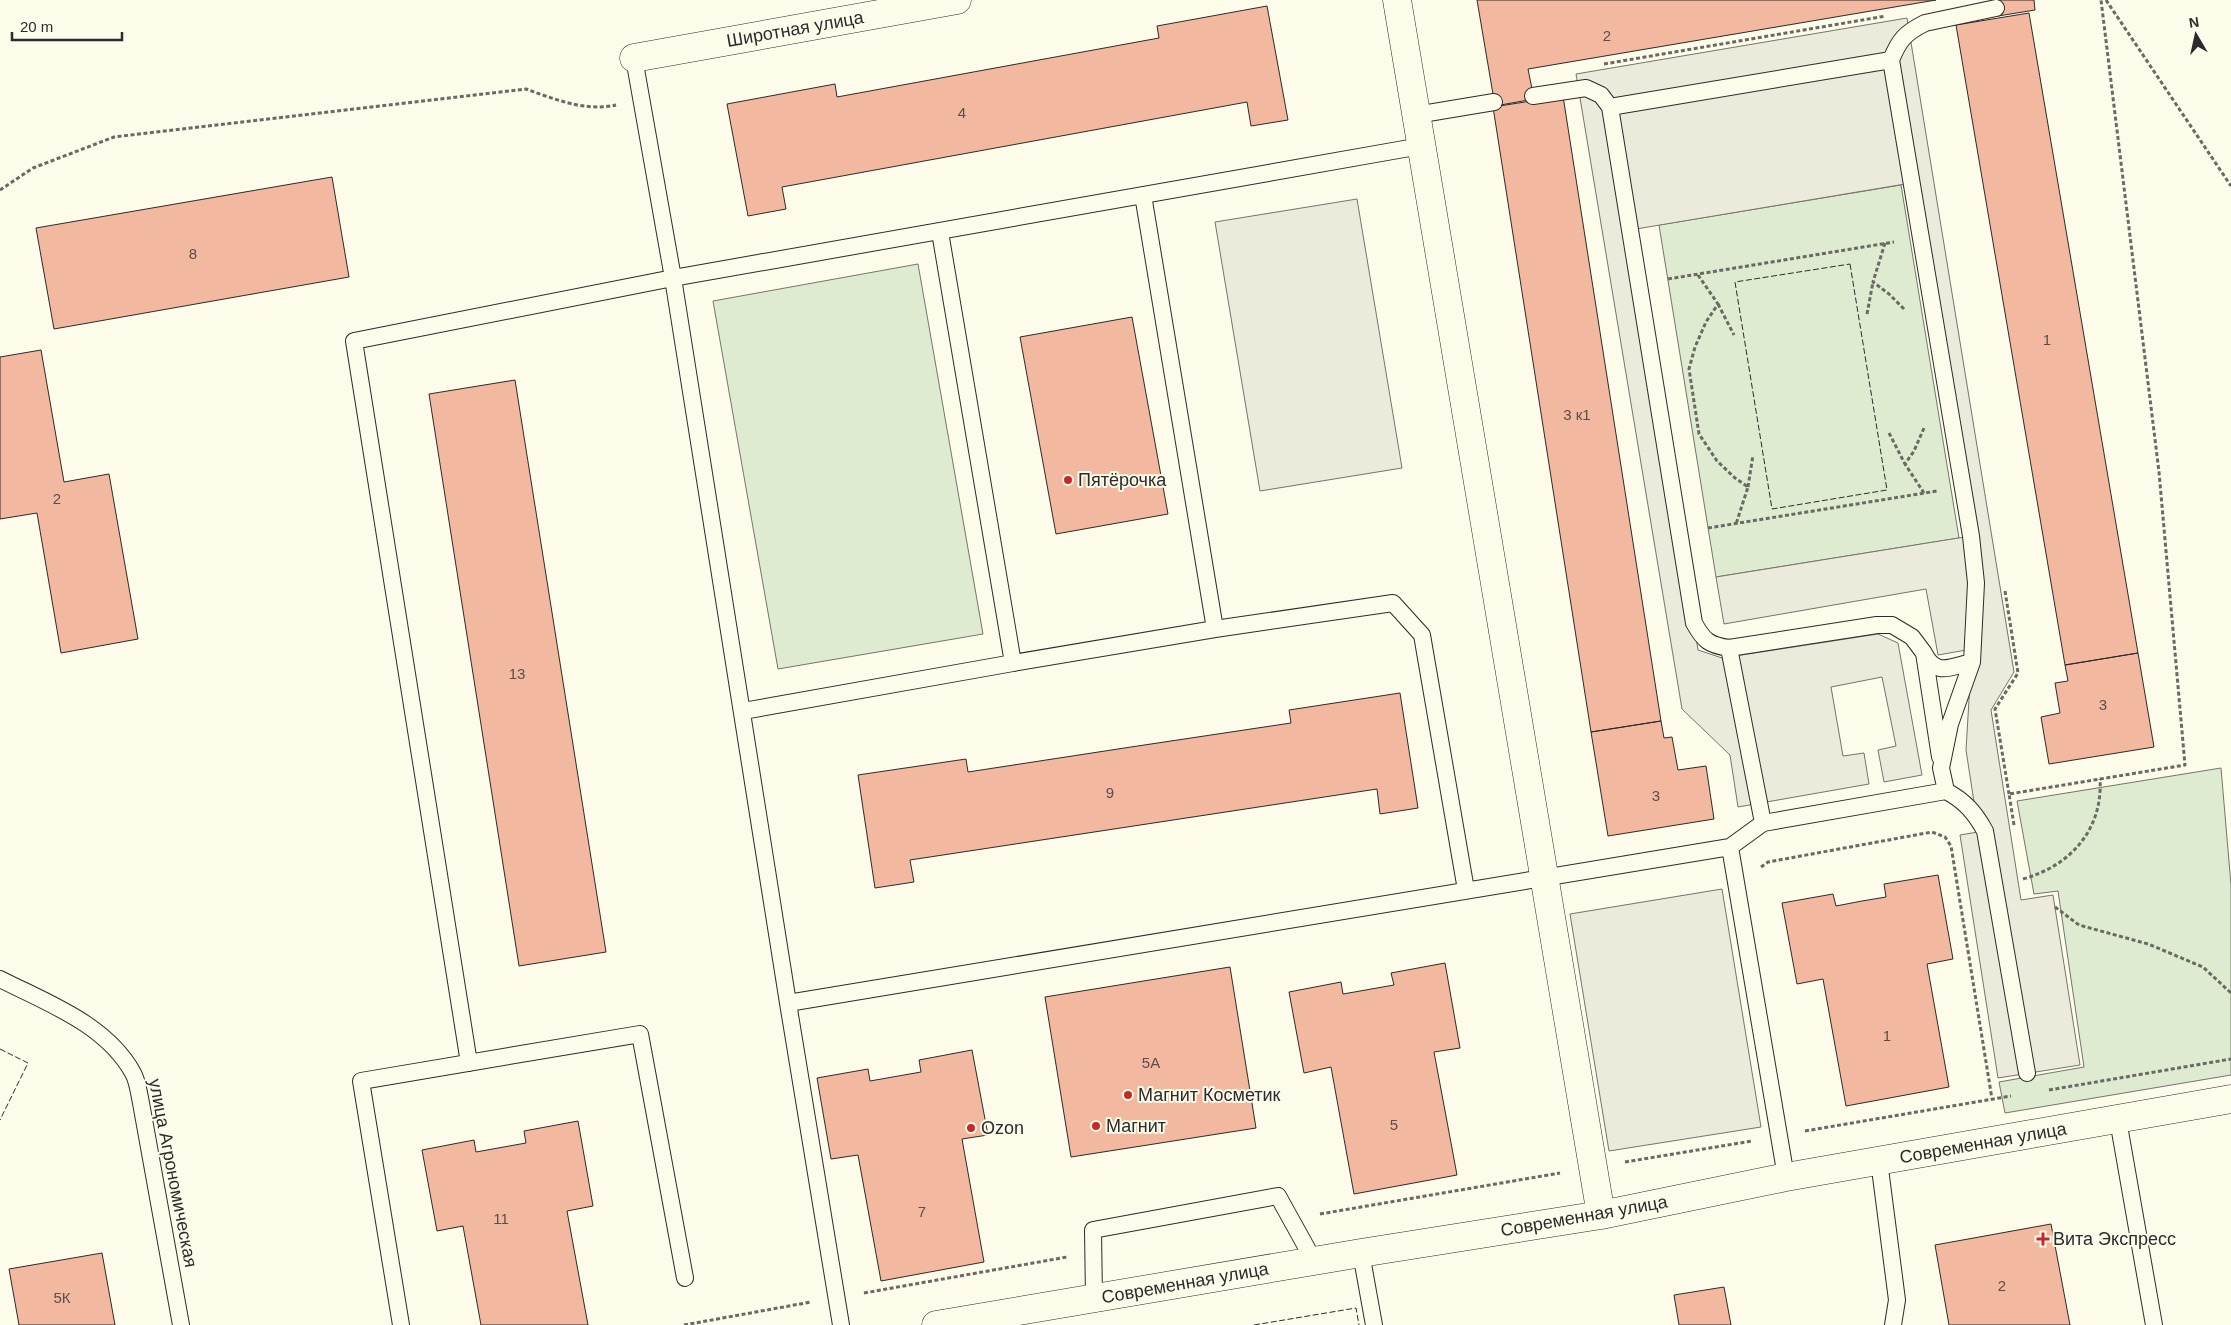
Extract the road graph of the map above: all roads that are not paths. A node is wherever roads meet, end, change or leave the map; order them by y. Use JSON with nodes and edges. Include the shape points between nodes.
{"nodes":[{"id":1,"x":957,"y":0,"type":"edge"},
{"id":2,"x":1397,"y":0,"type":"edge"},
{"id":3,"x":1996,"y":8,"type":"dead end"},
{"id":4,"x":634,"y":58,"type":"joint"},
{"id":5,"x":1891,"y":60,"type":"junction"},
{"id":6,"x":1533,"y":96,"type":"dead end"},
{"id":7,"x":1494,"y":102,"type":"dead end"},
{"id":8,"x":1610,"y":107,"type":"junction"},
{"id":9,"x":1416,"y":114,"type":"junction"},
{"id":10,"x":1421,"y":146,"type":"junction"},
{"id":11,"x":1143,"y":195,"type":"junction"},
{"id":12,"x":940,"y":232,"type":"junction"},
{"id":13,"x":673,"y":278,"type":"junction"},
{"id":14,"x":1215,"y":629,"type":"junction"},
{"id":15,"x":1729,"y":648,"type":"junction"},
{"id":16,"x":1924,"y":653,"type":"junction"},
{"id":17,"x":1972,"y":662,"type":"junction"},
{"id":18,"x":1013,"y":663,"type":"junction"},
{"id":19,"x":743,"y":711,"type":"junction"},
{"id":20,"x":1941,"y":768,"type":"junction"},
{"id":21,"x":1946,"y":791,"type":"junction"},
{"id":22,"x":1763,"y":823,"type":"junction"},
{"id":23,"x":1730,"y":847,"type":"junction"},
{"id":24,"x":1544,"y":877,"type":"junction"},
{"id":25,"x":1466,"y":890,"type":"junction"},
{"id":26,"x":0,"y":978,"type":"edge"},
{"id":27,"x":788,"y":1003,"type":"junction"},
{"id":28,"x":469,"y":1062,"type":"junction"},
{"id":29,"x":2027,"y":1073,"type":"dead end"},
{"id":30,"x":2231,"y":1099,"type":"edge"},
{"id":31,"x":2118,"y":1120,"type":"junction"},
{"id":32,"x":1879,"y":1161,"type":"junction"},
{"id":33,"x":1786,"y":1177,"type":"junction"},
{"id":34,"x":1601,"y":1215,"type":"junction"},
{"id":35,"x":1361,"y":1253,"type":"junction"},
{"id":36,"x":1314,"y":1261,"type":"junction"},
{"id":37,"x":685,"y":1278,"type":"dead end"},
{"id":38,"x":1094,"y":1298,"type":"junction"},
{"id":39,"x":181,"y":1325,"type":"edge"},
{"id":40,"x":401,"y":1325,"type":"edge"},
{"id":41,"x":841,"y":1325,"type":"edge"},
{"id":42,"x":936,"y":1325,"type":"edge"},
{"id":43,"x":1374,"y":1325,"type":"edge"},
{"id":44,"x":1893,"y":1325,"type":"edge"},
{"id":45,"x":2154,"y":1325,"type":"edge"}],
"edges":[{"from":1,"to":4,"type":"street","name":"Широтная улица"},
{"from":2,"to":9,"type":"street"},
{"from":3,"to":5,"type":"lane","via":[[1915,28],[1898,43]]},
{"from":4,"to":13,"type":"lane"},
{"from":5,"to":8,"type":"lane"},
{"from":5,"to":17,"type":"lane","via":[[1971,536],[1976,583]]},
{"from":6,"to":8,"type":"lane","via":[[1586,88],[1601,95]]},
{"from":7,"to":9,"type":"lane"},
{"from":8,"to":15,"type":"lane","via":[[1694,623],[1702,638],[1716,646]]},
{"from":9,"to":10,"type":"street"},
{"from":10,"to":11,"type":"lane"},
{"from":10,"to":24,"type":"street"},
{"from":11,"to":12,"type":"lane"},
{"from":11,"to":14,"type":"lane"},
{"from":12,"to":13,"type":"lane"},
{"from":12,"to":18,"type":"lane"},
{"from":13,"to":19,"type":"lane"},
{"from":13,"to":28,"type":"lane","via":[[354,341]]},
{"from":14,"to":18,"type":"lane"},
{"from":14,"to":25,"type":"lane","via":[[1392,603],[1422,635]]},
{"from":15,"to":16,"type":"lane","via":[[1892,625],[1912,637]]},
{"from":15,"to":22,"type":"lane"},
{"from":16,"to":17,"type":"lane","via":[[1935,668]]},
{"from":16,"to":20,"type":"lane"},
{"from":17,"to":20,"type":"lane","via":[[1950,724]]},
{"from":18,"to":19,"type":"lane"},
{"from":19,"to":27,"type":"lane"},
{"from":20,"to":21,"type":"lane"},
{"from":21,"to":22,"type":"lane"},
{"from":21,"to":29,"type":"lane","via":[[1976,814],[1985,831]]},
{"from":22,"to":23,"type":"lane"},
{"from":23,"to":24,"type":"lane"},
{"from":23,"to":33,"type":"lane"},
{"from":24,"to":25,"type":"lane"},
{"from":24,"to":34,"type":"street"},
{"from":25,"to":27,"type":"lane"},
{"from":26,"to":39,"type":"lane","name":"улица Агрономическая","via":[[85,1023],[113,1045],[134,1075]]},
{"from":27,"to":41,"type":"lane"},
{"from":28,"to":37,"type":"lane","via":[[640,1034]]},
{"from":28,"to":40,"type":"lane","via":[[361,1081]]},
{"from":30,"to":31,"type":"street","name":"Современная улица"},
{"from":31,"to":32,"type":"street","name":"Современная улица"},
{"from":31,"to":45,"type":"lane"},
{"from":32,"to":33,"type":"street","name":"Современная улица"},
{"from":32,"to":44,"type":"lane","via":[[1897,1300]]},
{"from":33,"to":34,"type":"street","name":"Современная улица"},
{"from":34,"to":35,"type":"street","name":"Современная улица"},
{"from":35,"to":36,"type":"street","name":"Современная улица"},
{"from":35,"to":43,"type":"lane"},
{"from":36,"to":38,"type":"street","name":"Современная улица"},
{"from":36,"to":38,"type":"lane","via":[[1278,1196],[1092,1230]]},
{"from":38,"to":42,"type":"street","name":"Современная улица"}]}
